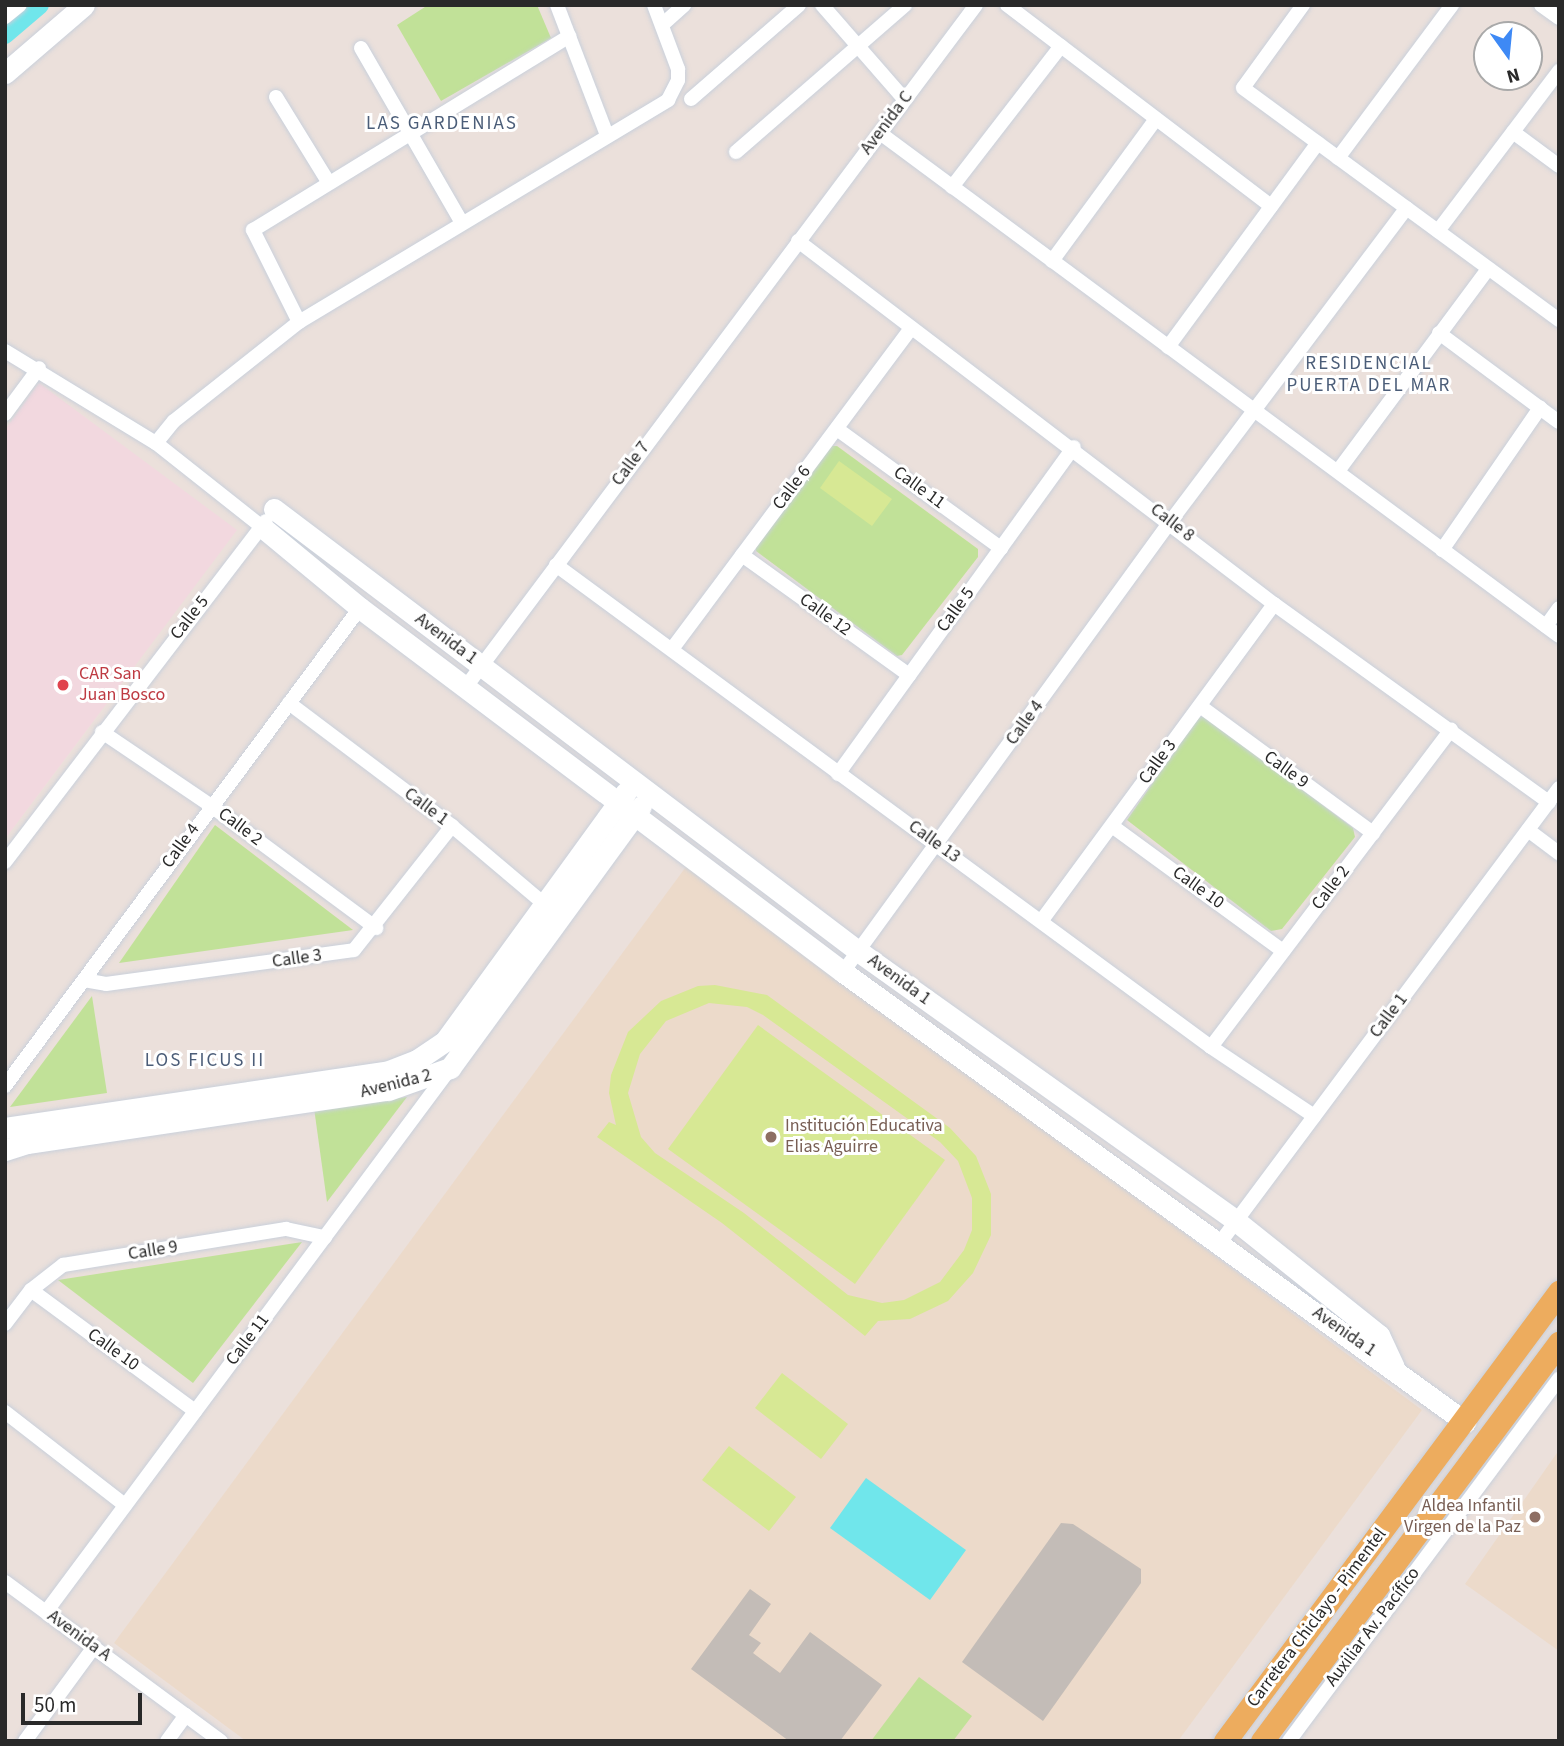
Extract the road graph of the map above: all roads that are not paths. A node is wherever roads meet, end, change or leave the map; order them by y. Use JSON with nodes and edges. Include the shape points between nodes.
{"nodes":[{"id":1,"x":19,"y":5,"type":"edge"},
{"id":2,"x":84,"y":5,"type":"edge"},
{"id":3,"x":557,"y":5,"type":"edge"},
{"id":4,"x":654,"y":5,"type":"edge"},
{"id":5,"x":684,"y":5,"type":"edge"},
{"id":6,"x":799,"y":5,"type":"edge"},
{"id":7,"x":822,"y":5,"type":"edge"},
{"id":8,"x":905,"y":5,"type":"edge"},
{"id":9,"x":976,"y":5,"type":"edge"},
{"id":10,"x":1007,"y":5,"type":"edge"},
{"id":11,"x":1303,"y":5,"type":"edge"},
{"id":12,"x":1452,"y":5,"type":"edge"},
{"id":13,"x":1541,"y":5,"type":"edge"},
{"id":14,"x":5,"y":18,"type":"edge"},
{"id":15,"x":1559,"y":18,"type":"edge"},
{"id":16,"x":662,"y":25,"type":"junction"},
{"id":17,"x":569,"y":36,"type":"junction"},
{"id":18,"x":858,"y":46,"type":"junction"},
{"id":19,"x":1061,"y":46,"type":"junction"},
{"id":20,"x":361,"y":48,"type":"dead end"},
{"id":21,"x":1559,"y":71,"type":"edge"},
{"id":22,"x":5,"y":73,"type":"edge"},
{"id":23,"x":276,"y":97,"type":"dead end"},
{"id":24,"x":691,"y":99,"type":"dead end"},
{"id":25,"x":905,"y":100,"type":"junction"},
{"id":26,"x":1156,"y":119,"type":"junction"},
{"id":27,"x":1513,"y":132,"type":"junction"},
{"id":28,"x":411,"y":133,"type":"junction"},
{"id":29,"x":880,"y":133,"type":"junction"},
{"id":30,"x":607,"y":135,"type":"junction"},
{"id":31,"x":1318,"y":143,"type":"junction"},
{"id":32,"x":736,"y":152,"type":"dead end"},
{"id":33,"x":1338,"y":158,"type":"junction"},
{"id":34,"x":1559,"y":166,"type":"edge"},
{"id":35,"x":330,"y":183,"type":"junction"},
{"id":36,"x":952,"y":187,"type":"junction"},
{"id":37,"x":1271,"y":206,"type":"junction"},
{"id":38,"x":1407,"y":208,"type":"junction"},
{"id":39,"x":462,"y":223,"type":"junction"},
{"id":40,"x":1438,"y":231,"type":"junction"},
{"id":41,"x":798,"y":241,"type":"junction"},
{"id":42,"x":1052,"y":261,"type":"junction"},
{"id":43,"x":1488,"y":269,"type":"junction"},
{"id":44,"x":1559,"y":320,"type":"edge"},
{"id":45,"x":299,"y":322,"type":"junction"},
{"id":46,"x":911,"y":328,"type":"junction"},
{"id":47,"x":1439,"y":333,"type":"junction"},
{"id":48,"x":1168,"y":347,"type":"junction"},
{"id":49,"x":5,"y":351,"type":"edge"},
{"id":50,"x":39,"y":368,"type":"junction"},
{"id":51,"x":1540,"y":408,"type":"junction"},
{"id":52,"x":1256,"y":412,"type":"junction"},
{"id":53,"x":5,"y":414,"type":"edge"},
{"id":54,"x":1559,"y":422,"type":"edge"},
{"id":55,"x":837,"y":429,"type":"junction"},
{"id":56,"x":156,"y":443,"type":"junction"},
{"id":57,"x":1073,"y":447,"type":"junction"},
{"id":58,"x":1338,"y":471,"type":"junction"},
{"id":59,"x":274,"y":509,"type":"joint"},
{"id":60,"x":1170,"y":522,"type":"junction"},
{"id":61,"x":262,"y":527,"type":"junction"},
{"id":62,"x":1000,"y":548,"type":"junction"},
{"id":63,"x":1442,"y":550,"type":"junction"},
{"id":64,"x":741,"y":555,"type":"junction"},
{"id":65,"x":556,"y":565,"type":"junction"},
{"id":66,"x":1275,"y":604,"type":"junction"},
{"id":67,"x":360,"y":608,"type":"junction"},
{"id":68,"x":1559,"y":608,"type":"edge"},
{"id":69,"x":1546,"y":626,"type":"junction"},
{"id":70,"x":1559,"y":636,"type":"edge"},
{"id":71,"x":672,"y":649,"type":"junction"},
{"id":72,"x":482,"y":667,"type":"junction"},
{"id":73,"x":909,"y":675,"type":"junction"},
{"id":74,"x":465,"y":688,"type":"junction"},
{"id":75,"x":289,"y":703,"type":"junction"},
{"id":76,"x":1200,"y":706,"type":"junction"},
{"id":77,"x":1451,"y":730,"type":"junction"},
{"id":78,"x":102,"y":732,"type":"junction"},
{"id":79,"x":838,"y":774,"type":"junction"},
{"id":80,"x":642,"y":787,"type":"junction"},
{"id":81,"x":1559,"y":788,"type":"edge"},
{"id":82,"x":1549,"y":802,"type":"junction"},
{"id":83,"x":210,"y":805,"type":"junction"},
{"id":84,"x":626,"y":809,"type":"junction"},
{"id":85,"x":452,"y":826,"type":"junction"},
{"id":86,"x":1112,"y":826,"type":"junction"},
{"id":87,"x":1528,"y":830,"type":"junction"},
{"id":88,"x":1373,"y":833,"type":"junction"},
{"id":89,"x":937,"y":843,"type":"junction"},
{"id":90,"x":1559,"y":853,"type":"edge"},
{"id":91,"x":5,"y":862,"type":"edge"},
{"id":92,"x":552,"y":910,"type":"junction"},
{"id":93,"x":1042,"y":920,"type":"junction"},
{"id":94,"x":376,"y":928,"type":"junction"},
{"id":95,"x":858,"y":951,"type":"junction"},
{"id":96,"x":1283,"y":951,"type":"junction"},
{"id":97,"x":843,"y":972,"type":"junction"},
{"id":98,"x":84,"y":980,"type":"junction"},
{"id":99,"x":1211,"y":1047,"type":"junction"},
{"id":100,"x":450,"y":1069,"type":"junction"},
{"id":101,"x":5,"y":1086,"type":"edge"},
{"id":102,"x":1314,"y":1116,"type":"junction"},
{"id":103,"x":5,"y":1128,"type":"edge"},
{"id":104,"x":5,"y":1150,"type":"edge"},
{"id":105,"x":1236,"y":1221,"type":"junction"},
{"id":106,"x":325,"y":1237,"type":"junction"},
{"id":107,"x":1219,"y":1244,"type":"junction"},
{"id":108,"x":31,"y":1290,"type":"junction"},
{"id":109,"x":1554,"y":1304,"type":"edge"},
{"id":110,"x":5,"y":1324,"type":"edge"},
{"id":111,"x":1556,"y":1352,"type":"edge"},
{"id":112,"x":1394,"y":1367,"type":"junction"},
{"id":113,"x":1559,"y":1379,"type":"edge"},
{"id":114,"x":195,"y":1411,"type":"junction"},
{"id":115,"x":5,"y":1412,"type":"edge"},
{"id":116,"x":1465,"y":1422,"type":"junction"},
{"id":117,"x":125,"y":1505,"type":"junction"},
{"id":118,"x":5,"y":1581,"type":"edge"},
{"id":119,"x":46,"y":1612,"type":"junction"},
{"id":120,"x":94,"y":1647,"type":"junction"},
{"id":121,"x":186,"y":1715,"type":"junction"},
{"id":122,"x":25,"y":1741,"type":"edge"},
{"id":123,"x":167,"y":1741,"type":"edge"},
{"id":124,"x":221,"y":1741,"type":"edge"},
{"id":125,"x":1225,"y":1741,"type":"edge"},
{"id":126,"x":1262,"y":1741,"type":"edge"},
{"id":127,"x":1289,"y":1741,"type":"edge"}],
"edges":[{"from":1,"to":14,"type":"street"},
{"from":2,"to":22,"type":"street"},
{"from":3,"to":17,"type":"street"},
{"from":4,"to":16,"type":"street"},
{"from":5,"to":16,"type":"street"},
{"from":6,"to":24,"type":"street"},
{"from":7,"to":18,"type":"street"},
{"from":8,"to":18,"type":"street"},
{"from":9,"to":25,"type":"street","name":"Avenida C"},
{"from":10,"to":19,"type":"street"},
{"from":11,"to":31,"type":"street","via":[[1243,88]]},
{"from":12,"to":33,"type":"street"},
{"from":13,"to":15,"type":"street"},
{"from":16,"to":30,"type":"street","via":[[678,69],[674,92]]},
{"from":17,"to":28,"type":"street"},
{"from":17,"to":30,"type":"street"},
{"from":18,"to":25,"type":"street"},
{"from":18,"to":32,"type":"street"},
{"from":19,"to":26,"type":"street"},
{"from":19,"to":36,"type":"street"},
{"from":20,"to":28,"type":"street"},
{"from":21,"to":27,"type":"street"},
{"from":23,"to":35,"type":"street"},
{"from":25,"to":29,"type":"street","name":"Avenida C"},
{"from":26,"to":37,"type":"street"},
{"from":26,"to":42,"type":"street"},
{"from":27,"to":34,"type":"street"},
{"from":27,"to":40,"type":"street"},
{"from":28,"to":35,"type":"street"},
{"from":28,"to":39,"type":"street"},
{"from":29,"to":36,"type":"street"},
{"from":29,"to":41,"type":"street","name":"Avenida C"},
{"from":30,"to":39,"type":"street"},
{"from":31,"to":33,"type":"street"},
{"from":31,"to":37,"type":"street"},
{"from":33,"to":38,"type":"street"},
{"from":35,"to":45,"type":"street","via":[[253,230]]},
{"from":36,"to":42,"type":"street"},
{"from":37,"to":48,"type":"street"},
{"from":38,"to":40,"type":"street"},
{"from":38,"to":52,"type":"street","name":"Calle 4"},
{"from":39,"to":45,"type":"street"},
{"from":40,"to":43,"type":"street"},
{"from":41,"to":46,"type":"street","name":"Calle 8"},
{"from":41,"to":65,"type":"street","name":"Calle 7"},
{"from":42,"to":48,"type":"street"},
{"from":43,"to":44,"type":"street"},
{"from":43,"to":47,"type":"street"},
{"from":45,"to":56,"type":"street","via":[[174,421]]},
{"from":46,"to":55,"type":"street","name":"Calle 6"},
{"from":46,"to":57,"type":"street","name":"Calle 8"},
{"from":47,"to":51,"type":"street"},
{"from":47,"to":58,"type":"street"},
{"from":48,"to":52,"type":"street"},
{"from":49,"to":50,"type":"street"},
{"from":50,"to":53,"type":"street"},
{"from":50,"to":56,"type":"street"},
{"from":51,"to":54,"type":"street"},
{"from":51,"to":63,"type":"street"},
{"from":52,"to":58,"type":"street"},
{"from":52,"to":60,"type":"street","name":"Calle 4"},
{"from":55,"to":62,"type":"street","name":"Calle 11"},
{"from":55,"to":64,"type":"street","name":"Calle 6"},
{"from":56,"to":61,"type":"street"},
{"from":57,"to":60,"type":"street","name":"Calle 8"},
{"from":57,"to":62,"type":"street","name":"Calle 5"},
{"from":58,"to":63,"type":"street"},
{"from":59,"to":61,"type":"street","name":"Calle 5"},
{"from":59,"to":72,"type":"street","name":"Avenida 1"},
{"from":60,"to":66,"type":"street","name":"Calle 8"},
{"from":60,"to":89,"type":"street","name":"Calle 4"},
{"from":61,"to":67,"type":"street","name":"Avenida 1"},
{"from":61,"to":78,"type":"street","name":"Calle 5"},
{"from":62,"to":73,"type":"street","name":"Calle 5"},
{"from":63,"to":69,"type":"street"},
{"from":64,"to":71,"type":"street","name":"Calle 6"},
{"from":64,"to":73,"type":"street","name":"Calle 12"},
{"from":65,"to":71,"type":"street","name":"Calle 13"},
{"from":65,"to":72,"type":"street","name":"Calle 7"},
{"from":66,"to":76,"type":"street","name":"Calle 3"},
{"from":66,"to":77,"type":"street","name":"Calle 8"},
{"from":67,"to":74,"type":"street","name":"Avenida 1"},
{"from":67,"to":75,"type":"street","name":"Calle 4"},
{"from":68,"to":69,"type":"street"},
{"from":69,"to":70,"type":"street"},
{"from":71,"to":79,"type":"street","name":"Calle 13"},
{"from":72,"to":74,"type":"street","name":"Calle 7"},
{"from":72,"to":80,"type":"street","name":"Avenida 1"},
{"from":73,"to":79,"type":"street","name":"Calle 5"},
{"from":74,"to":84,"type":"street","name":"Avenida 1"},
{"from":75,"to":83,"type":"street","name":"Calle 4"},
{"from":75,"to":85,"type":"street","name":"Calle 1"},
{"from":76,"to":86,"type":"street","name":"Calle 3"},
{"from":76,"to":88,"type":"street","name":"Calle 9"},
{"from":77,"to":82,"type":"street","name":"Calle 8"},
{"from":77,"to":88,"type":"street","name":"Calle 2"},
{"from":78,"to":83,"type":"street","name":"Calle 2"},
{"from":78,"to":91,"type":"street","name":"Calle 5"},
{"from":79,"to":89,"type":"street","name":"Calle 13"},
{"from":80,"to":84,"type":"street","name":"Avenida 2"},
{"from":80,"to":95,"type":"street","name":"Avenida 1"},
{"from":81,"to":82,"type":"street","name":"Calle 1"},
{"from":82,"to":87,"type":"street","name":"Calle 1"},
{"from":83,"to":94,"type":"street","name":"Calle 2"},
{"from":83,"to":98,"type":"street","name":"Calle 4"},
{"from":84,"to":92,"type":"street","name":"Avenida 2"},
{"from":84,"to":97,"type":"street","name":"Avenida 1"},
{"from":85,"to":92,"type":"street","name":"Calle 1"},
{"from":85,"to":94,"type":"street","name":"Calle 3"},
{"from":86,"to":93,"type":"street","name":"Calle 3"},
{"from":86,"to":96,"type":"street","name":"Calle 10"},
{"from":87,"to":90,"type":"street"},
{"from":87,"to":102,"type":"street","name":"Calle 1"},
{"from":88,"to":96,"type":"street","name":"Calle 2"},
{"from":89,"to":93,"type":"street","name":"Calle 13"},
{"from":89,"to":95,"type":"street","name":"Calle 4"},
{"from":92,"to":100,"type":"street","name":"Avenida 2"},
{"from":92,"to":103,"type":"street","name":"Avenida 2","via":[[445,1041],[417,1060],[386,1072]]},
{"from":93,"to":99,"type":"street","name":"Calle 13"},
{"from":94,"to":98,"type":"street","name":"Calle 3","via":[[354,950],[336,954],[106,984]]},
{"from":95,"to":97,"type":"street","name":"Calle 4"},
{"from":95,"to":105,"type":"street","name":"Avenida 1"},
{"from":96,"to":99,"type":"street","name":"Calle 2"},
{"from":97,"to":107,"type":"street","name":"Avenida 1"},
{"from":98,"to":101,"type":"street","name":"Calle 4"},
{"from":99,"to":102,"type":"street","name":"Calle 13"},
{"from":100,"to":104,"type":"street","name":"Avenida 2","via":[[388,1090],[27,1143]]},
{"from":100,"to":106,"type":"street","name":"Calle 11"},
{"from":102,"to":105,"type":"street","name":"Calle 1"},
{"from":105,"to":107,"type":"street","name":"Calle 1"},
{"from":105,"to":112,"type":"street","name":"Avenida 1","via":[[1379,1335]]},
{"from":106,"to":108,"type":"street","name":"Calle 9","via":[[286,1229],[63,1265]]},
{"from":106,"to":114,"type":"street","name":"Calle 11"},
{"from":107,"to":112,"type":"street","name":"Avenida 1"},
{"from":108,"to":110,"type":"street","name":"Calle 9"},
{"from":108,"to":114,"type":"street","name":"Calle 10"},
{"from":109,"to":116,"type":"main road","name":"Carretera Chiclayo - Pimentel"},
{"from":111,"to":126,"type":"main road","name":"Carretera Chiclayo - Pimentel"},
{"from":112,"to":116,"type":"street"},
{"from":113,"to":127,"type":"street","name":"Auxiliar Av. Pacífico"},
{"from":114,"to":117,"type":"street","name":"Calle 11"},
{"from":115,"to":117,"type":"street"},
{"from":116,"to":125,"type":"main road","name":"Carretera Chiclayo - Pimentel"},
{"from":117,"to":119,"type":"street","name":"Calle 11"},
{"from":118,"to":119,"type":"street","name":"Avenida A"},
{"from":119,"to":120,"type":"street","name":"Avenida A"},
{"from":120,"to":121,"type":"street","name":"Avenida A"},
{"from":120,"to":122,"type":"street"},
{"from":121,"to":123,"type":"street"},
{"from":121,"to":124,"type":"street","name":"Avenida A"}]}
